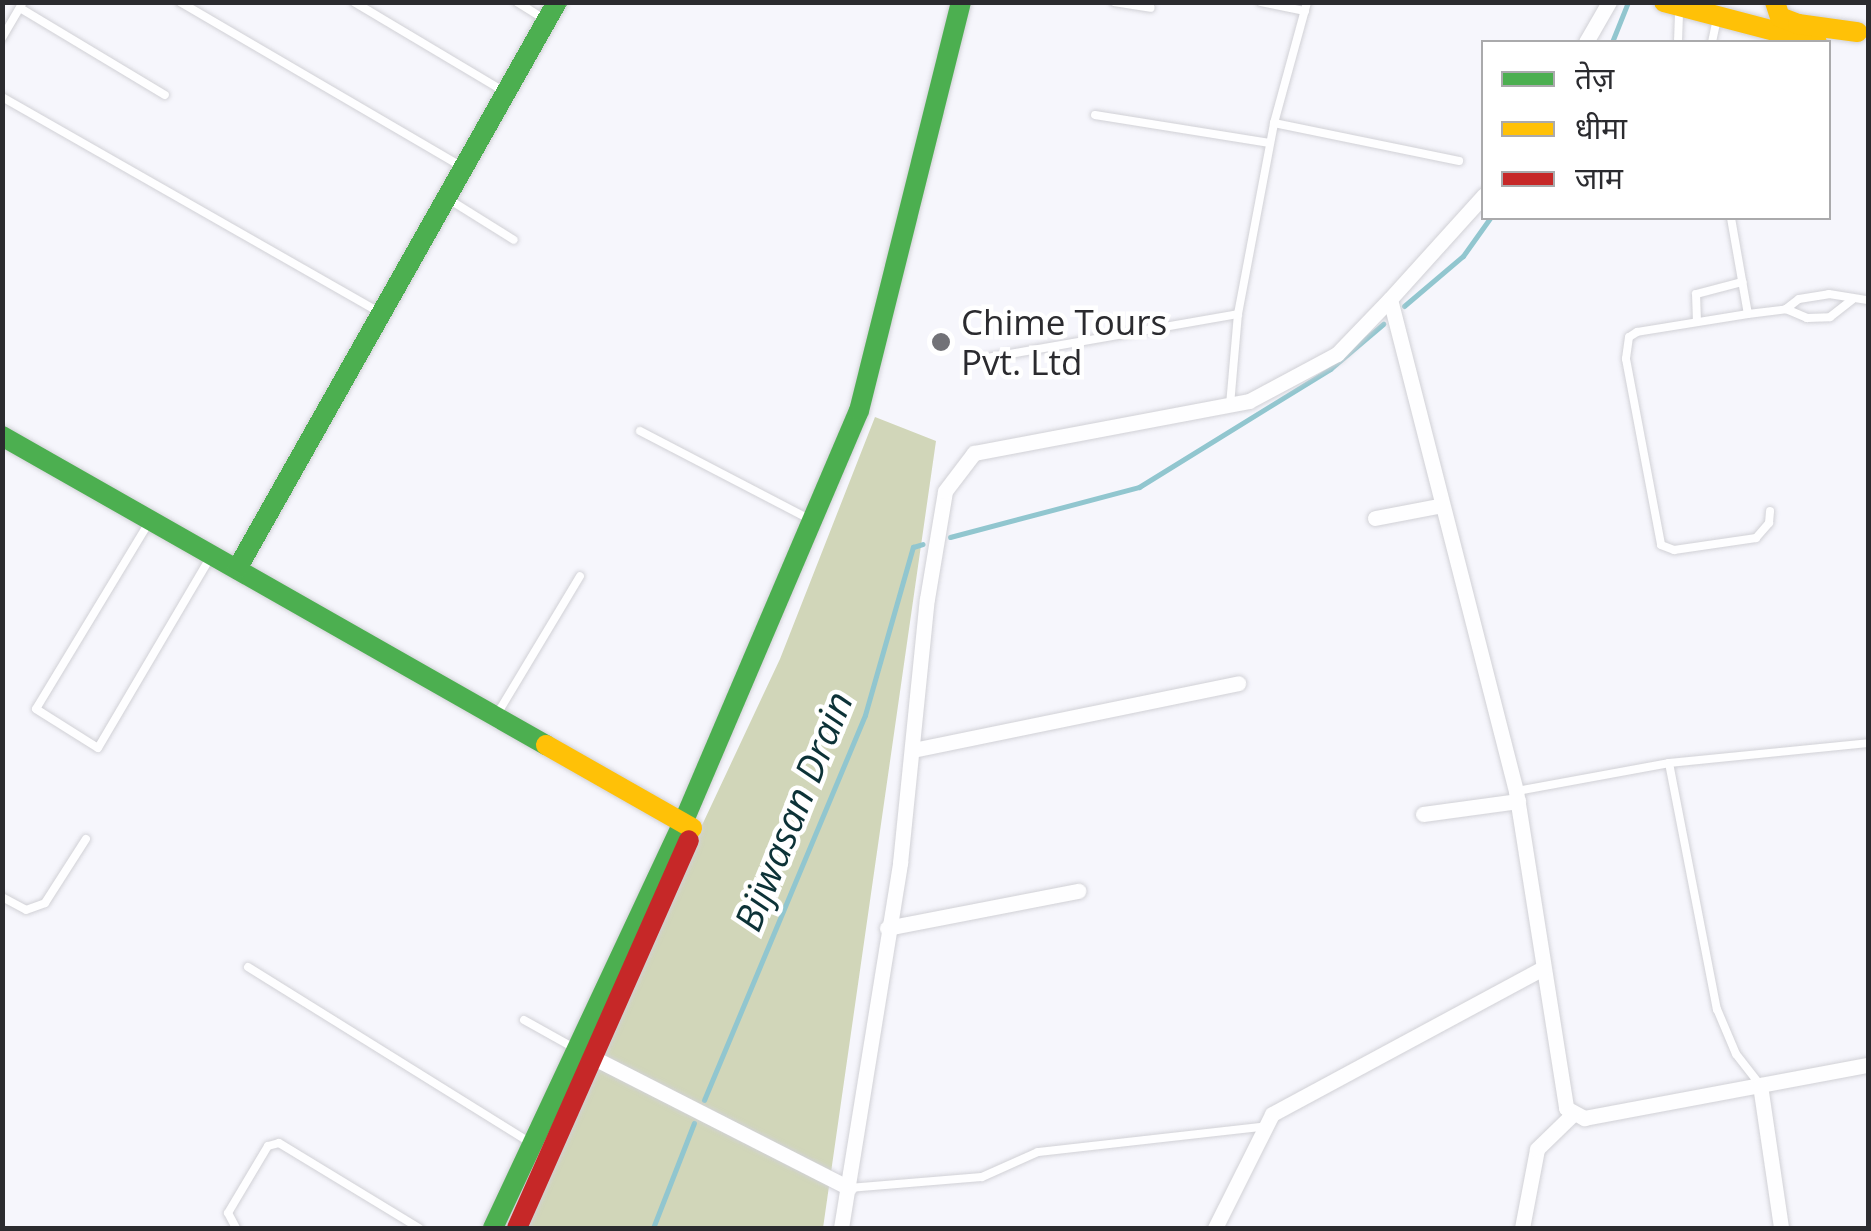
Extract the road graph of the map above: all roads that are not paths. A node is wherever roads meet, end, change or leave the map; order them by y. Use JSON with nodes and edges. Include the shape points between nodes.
{"nodes":[{"id":1,"x":180,"y":2,"type":"edge"},
{"id":2,"x":354,"y":2,"type":"edge"},
{"id":3,"x":516,"y":2,"type":"edge"},
{"id":4,"x":961,"y":2,"type":"edge"},
{"id":5,"x":972,"y":2,"type":"edge"},
{"id":6,"x":1114,"y":2,"type":"edge"},
{"id":7,"x":1262,"y":2,"type":"edge"},
{"id":8,"x":1609,"y":2,"type":"edge"},
{"id":9,"x":1775,"y":2,"type":"edge"},
{"id":10,"x":1672,"y":4,"type":"edge"},
{"id":11,"x":21,"y":5,"type":"edge"},
{"id":12,"x":1306,"y":7,"type":"edge"},
{"id":13,"x":1150,"y":8,"type":"dead end"},
{"id":14,"x":552,"y":12,"type":"edge"},
{"id":15,"x":1718,"y":14,"type":"junction"},
{"id":16,"x":1863,"y":32,"type":"edge"},
{"id":17,"x":2,"y":38,"type":"edge"},
{"id":18,"x":1587,"y":40,"type":"edge"},
{"id":19,"x":1678,"y":40,"type":"edge"},
{"id":20,"x":1712,"y":40,"type":"edge"},
{"id":21,"x":1789,"y":40,"type":"edge"},
{"id":22,"x":1831,"y":41,"type":"edge"},
{"id":23,"x":506,"y":93,"type":"junction"},
{"id":24,"x":165,"y":95,"type":"dead end"},
{"id":25,"x":2,"y":97,"type":"edge"},
{"id":26,"x":1095,"y":115,"type":"dead end"},
{"id":27,"x":1274,"y":123,"type":"junction"},
{"id":28,"x":1270,"y":143,"type":"junction"},
{"id":29,"x":1459,"y":161,"type":"dead end"},
{"id":30,"x":464,"y":168,"type":"junction"},
{"id":31,"x":446,"y":198,"type":"junction"},
{"id":32,"x":1481,"y":199,"type":"edge"},
{"id":33,"x":1731,"y":220,"type":"edge"},
{"id":34,"x":514,"y":240,"type":"dead end"},
{"id":35,"x":1742,"y":282,"type":"junction"},
{"id":36,"x":1390,"y":299,"type":"junction"},
{"id":37,"x":1852,"y":300,"type":"junction"},
{"id":38,"x":1868,"y":300,"type":"edge"},
{"id":39,"x":1786,"y":310,"type":"junction"},
{"id":40,"x":381,"y":314,"type":"junction"},
{"id":41,"x":1238,"y":314,"type":"junction"},
{"id":42,"x":1748,"y":314,"type":"junction"},
{"id":43,"x":1697,"y":322,"type":"junction"},
{"id":44,"x":975,"y":360,"type":"dead end"},
{"id":45,"x":1230,"y":408,"type":"junction"},
{"id":46,"x":640,"y":430,"type":"dead end"},
{"id":47,"x":2,"y":436,"type":"edge"},
{"id":48,"x":1438,"y":506,"type":"junction"},
{"id":49,"x":1770,"y":511,"type":"dead end"},
{"id":50,"x":1375,"y":518,"type":"dead end"},
{"id":51,"x":151,"y":520,"type":"junction"},
{"id":52,"x":813,"y":520,"type":"junction"},
{"id":53,"x":212,"y":555,"type":"junction"},
{"id":54,"x":237,"y":569,"type":"junction"},
{"id":55,"x":580,"y":576,"type":"dead end"},
{"id":56,"x":1238,"y":683,"type":"dead end"},
{"id":57,"x":496,"y":716,"type":"junction"},
{"id":58,"x":1868,"y":743,"type":"edge"},
{"id":59,"x":912,"y":750,"type":"junction"},
{"id":60,"x":1668,"y":763,"type":"junction"},
{"id":61,"x":1517,"y":796,"type":"junction"},
{"id":62,"x":1422,"y":814,"type":"dead end"},
{"id":63,"x":688,"y":826,"type":"junction"},
{"id":64,"x":86,"y":840,"type":"dead end"},
{"id":65,"x":1078,"y":891,"type":"dead end"},
{"id":66,"x":2,"y":897,"type":"edge"},
{"id":67,"x":887,"y":928,"type":"junction"},
{"id":68,"x":248,"y":967,"type":"dead end"},
{"id":69,"x":1544,"y":968,"type":"junction"},
{"id":70,"x":524,"y":1020,"type":"dead end"},
{"id":71,"x":576,"y":1049,"type":"junction"},
{"id":72,"x":596,"y":1059,"type":"junction"},
{"id":73,"x":1868,"y":1065,"type":"edge"},
{"id":74,"x":1760,"y":1084,"type":"junction"},
{"id":75,"x":1572,"y":1115,"type":"junction"},
{"id":76,"x":1261,"y":1127,"type":"junction"},
{"id":77,"x":533,"y":1145,"type":"junction"},
{"id":78,"x":849,"y":1188,"type":"junction"},
{"id":79,"x":414,"y":1227,"type":"edge"},
{"id":80,"x":236,"y":1228,"type":"edge"},
{"id":81,"x":493,"y":1228,"type":"edge"},
{"id":82,"x":518,"y":1228,"type":"edge"},
{"id":83,"x":840,"y":1228,"type":"edge"},
{"id":84,"x":1215,"y":1228,"type":"edge"},
{"id":85,"x":1522,"y":1228,"type":"edge"},
{"id":86,"x":1781,"y":1228,"type":"edge"}],
"edges":[{"from":1,"to":30,"type":"lane"},
{"from":2,"to":23,"type":"lane"},
{"from":3,"to":14,"type":"lane"},
{"from":4,"to":52,"type":"street","via":[[868,380]]},
{"from":5,"to":63,"type":"street","via":[[876,394]]},
{"from":6,"to":13,"type":"lane"},
{"from":7,"to":12,"type":"lane"},
{"from":8,"to":18,"type":"street"},
{"from":9,"to":16,"type":"street","via":[[1780,17],[1798,24]]},
{"from":10,"to":15,"type":"street"},
{"from":10,"to":19,"type":"lane"},
{"from":11,"to":17,"type":"lane"},
{"from":11,"to":24,"type":"lane"},
{"from":12,"to":27,"type":"lane"},
{"from":14,"to":23,"type":"street"},
{"from":15,"to":20,"type":"lane"},
{"from":15,"to":21,"type":"street"},
{"from":16,"to":22,"type":"street"},
{"from":23,"to":30,"type":"street"},
{"from":25,"to":40,"type":"lane"},
{"from":26,"to":28,"type":"lane"},
{"from":27,"to":28,"type":"lane"},
{"from":27,"to":29,"type":"lane"},
{"from":28,"to":41,"type":"lane"},
{"from":30,"to":31,"type":"street"},
{"from":31,"to":34,"type":"lane"},
{"from":31,"to":40,"type":"street"},
{"from":32,"to":36,"type":"street"},
{"from":33,"to":35,"type":"lane"},
{"from":35,"to":42,"type":"lane"},
{"from":35,"to":43,"type":"lane","via":[[1696,294]]},
{"from":36,"to":45,"type":"street","via":[[1326,361]]},
{"from":36,"to":48,"type":"street"},
{"from":37,"to":38,"type":"lane"},
{"from":37,"to":39,"type":"lane","via":[[1807,297]]},
{"from":37,"to":39,"type":"lane","via":[[1830,317]]},
{"from":39,"to":42,"type":"lane"},
{"from":40,"to":54,"type":"street"},
{"from":41,"to":44,"type":"lane"},
{"from":41,"to":45,"type":"lane"},
{"from":42,"to":43,"type":"lane"},
{"from":43,"to":49,"type":"lane","via":[[1637,332],[1626,346],[1655,534],[1660,545],[1674,550],[1756,538],[1770,524]]},
{"from":45,"to":59,"type":"street","via":[[1005,446],[960,465],[944,492]]},
{"from":46,"to":52,"type":"lane"},
{"from":47,"to":51,"type":"street"},
{"from":48,"to":50,"type":"street"},
{"from":48,"to":61,"type":"street"},
{"from":51,"to":53,"type":"street"},
{"from":51,"to":53,"type":"lane","via":[[36,709],[98,748]]},
{"from":52,"to":63,"type":"street"},
{"from":53,"to":54,"type":"street"},
{"from":54,"to":57,"type":"street"},
{"from":55,"to":57,"type":"lane"},
{"from":56,"to":59,"type":"street"},
{"from":57,"to":63,"type":"street"},
{"from":58,"to":60,"type":"lane"},
{"from":59,"to":67,"type":"street"},
{"from":60,"to":61,"type":"lane"},
{"from":60,"to":74,"type":"lane","via":[[1718,1009],[1736,1054]]},
{"from":61,"to":62,"type":"street"},
{"from":61,"to":69,"type":"street"},
{"from":63,"to":71,"type":"street"},
{"from":63,"to":72,"type":"street"},
{"from":64,"to":66,"type":"lane","via":[[45,903],[26,910]]},
{"from":65,"to":67,"type":"street"},
{"from":67,"to":78,"type":"street"},
{"from":68,"to":77,"type":"lane"},
{"from":69,"to":75,"type":"street","via":[[1563,1098]]},
{"from":69,"to":76,"type":"street","via":[[1283,1106]]},
{"from":70,"to":71,"type":"lane"},
{"from":71,"to":77,"type":"street"},
{"from":72,"to":78,"type":"street"},
{"from":72,"to":82,"type":"street"},
{"from":73,"to":74,"type":"street"},
{"from":74,"to":75,"type":"street"},
{"from":74,"to":86,"type":"street"},
{"from":75,"to":85,"type":"street","via":[[1537,1150]]},
{"from":76,"to":78,"type":"lane","via":[[1038,1152],[982,1177]]},
{"from":76,"to":84,"type":"street"},
{"from":77,"to":81,"type":"street"},
{"from":78,"to":83,"type":"street"},
{"from":79,"to":80,"type":"lane","via":[[279,1142],[268,1146],[228,1213]]}]}
